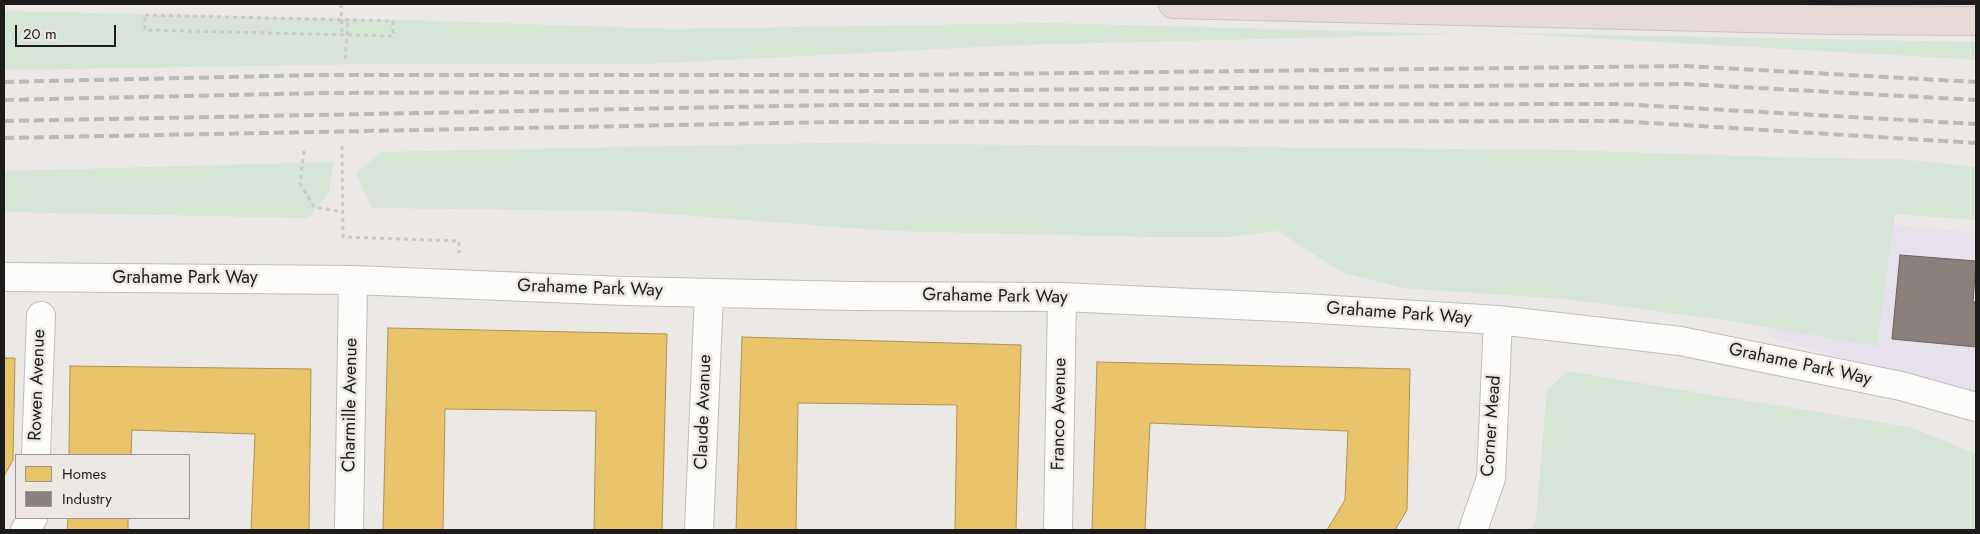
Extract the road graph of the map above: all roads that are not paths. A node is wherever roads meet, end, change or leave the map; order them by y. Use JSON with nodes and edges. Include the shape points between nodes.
{"nodes":[{"id":1,"x":1173,"y":4,"type":"edge"},
{"id":2,"x":1976,"y":21,"type":"edge"},
{"id":3,"x":4,"y":277,"type":"edge"},
{"id":4,"x":354,"y":280,"type":"junction"},
{"id":5,"x":709,"y":293,"type":"junction"},
{"id":6,"x":1062,"y":297,"type":"junction"},
{"id":7,"x":41,"y":316,"type":"dead end"},
{"id":8,"x":1498,"y":320,"type":"junction"},
{"id":9,"x":1976,"y":407,"type":"edge"},
{"id":10,"x":36,"y":454,"type":"edge"},
{"id":11,"x":32,"y":519,"type":"edge"},
{"id":12,"x":26,"y":530,"type":"edge"},
{"id":13,"x":349,"y":530,"type":"edge"},
{"id":14,"x":699,"y":530,"type":"edge"},
{"id":15,"x":1058,"y":530,"type":"edge"},
{"id":16,"x":1473,"y":530,"type":"edge"}],
"edges":[{"from":1,"to":2,"type":"highway"},
{"from":3,"to":4,"type":"street","name":"Grahame Park Way"},
{"from":4,"to":5,"type":"street","name":"Grahame Park Way"},
{"from":4,"to":13,"type":"street","name":"Charmille Avenue"},
{"from":5,"to":6,"type":"street","name":"Grahame Park Way"},
{"from":5,"to":14,"type":"street","name":"Claude Avanue"},
{"from":6,"to":8,"type":"street","name":"Grahame Park Way"},
{"from":6,"to":15,"type":"street","name":"Franco Avenue"},
{"from":7,"to":10,"type":"street","name":"Rowen Avenue"},
{"from":8,"to":9,"type":"street","name":"Grahame Park Way","via":[[1680,340],[1902,386]]},
{"from":8,"to":16,"type":"street","name":"Corner Mead","via":[[1491,478]]},
{"from":11,"to":12,"type":"street"}]}
